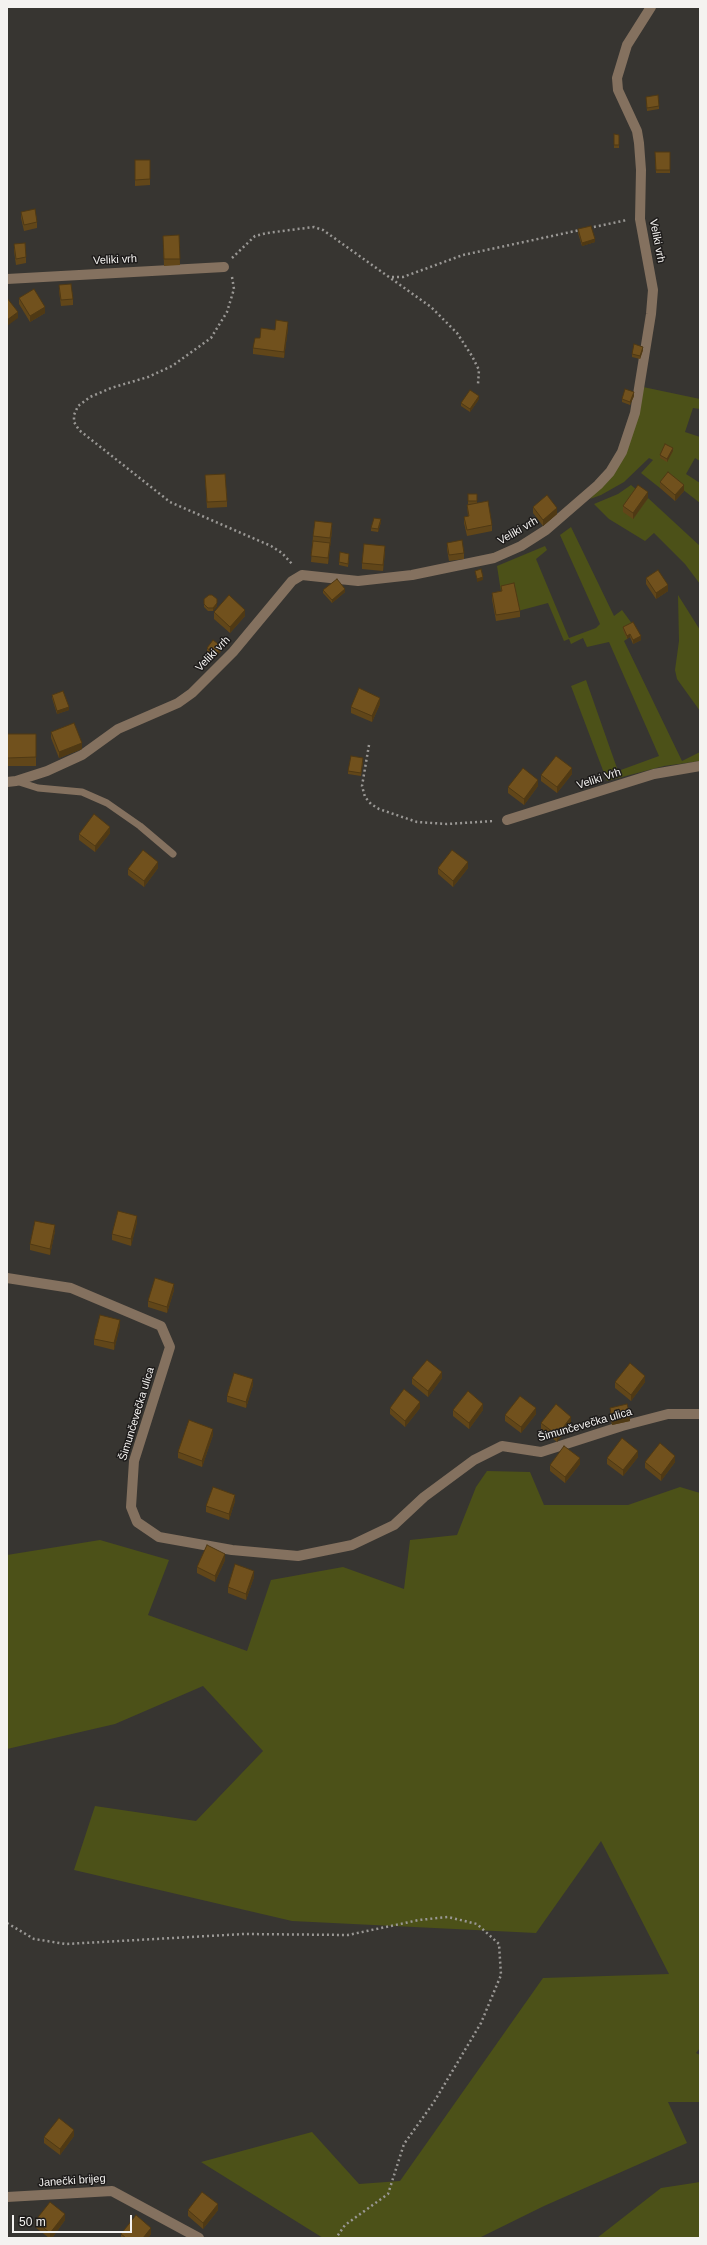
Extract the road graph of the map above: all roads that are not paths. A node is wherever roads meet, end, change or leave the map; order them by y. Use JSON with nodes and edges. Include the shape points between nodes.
{"nodes":[{"id":1,"x":651,"y":7,"type":"edge"},
{"id":2,"x":224,"y":266,"type":"road end"},
{"id":3,"x":7,"y":279,"type":"edge"},
{"id":4,"x":700,"y":766,"type":"edge"},
{"id":5,"x":12,"y":781,"type":"edge"},
{"id":6,"x":507,"y":820,"type":"road end"},
{"id":7,"x":173,"y":854,"type":"dead end"},
{"id":8,"x":7,"y":1278,"type":"edge"},
{"id":9,"x":700,"y":1414,"type":"edge"},
{"id":10,"x":7,"y":2197,"type":"edge"},
{"id":11,"x":198,"y":2238,"type":"edge"}],
"edges":[{"from":1,"to":5,"type":"street","name":"Veliki vrh","via":[[627,45],[617,78],[621,99],[637,131],[641,170],[640,219],[653,290],[646,356],[630,432],[614,465],[598,485],[546,530],[521,546],[494,558],[412,575],[358,581],[299,576],[292,581],[233,652],[192,693],[178,703],[118,729],[82,755],[47,771]]},
{"from":2,"to":3,"type":"street","name":"Veliki vrh"},
{"from":4,"to":6,"type":"street","name":"Veliki Vrh","via":[[654,774]]},
{"from":5,"to":7,"type":"lane","via":[[38,788],[82,792],[107,803]]},
{"from":8,"to":9,"type":"street","name":"Šimunčevečka ulica","via":[[71,1288],[161,1326],[170,1347],[134,1461],[131,1507],[138,1522],[159,1537],[232,1550],[298,1556],[352,1544],[394,1525],[424,1497],[474,1460],[502,1446],[541,1452],[668,1414]]},
{"from":10,"to":11,"type":"street","name":"Janečki brijeg","via":[[112,2191]]}]}
